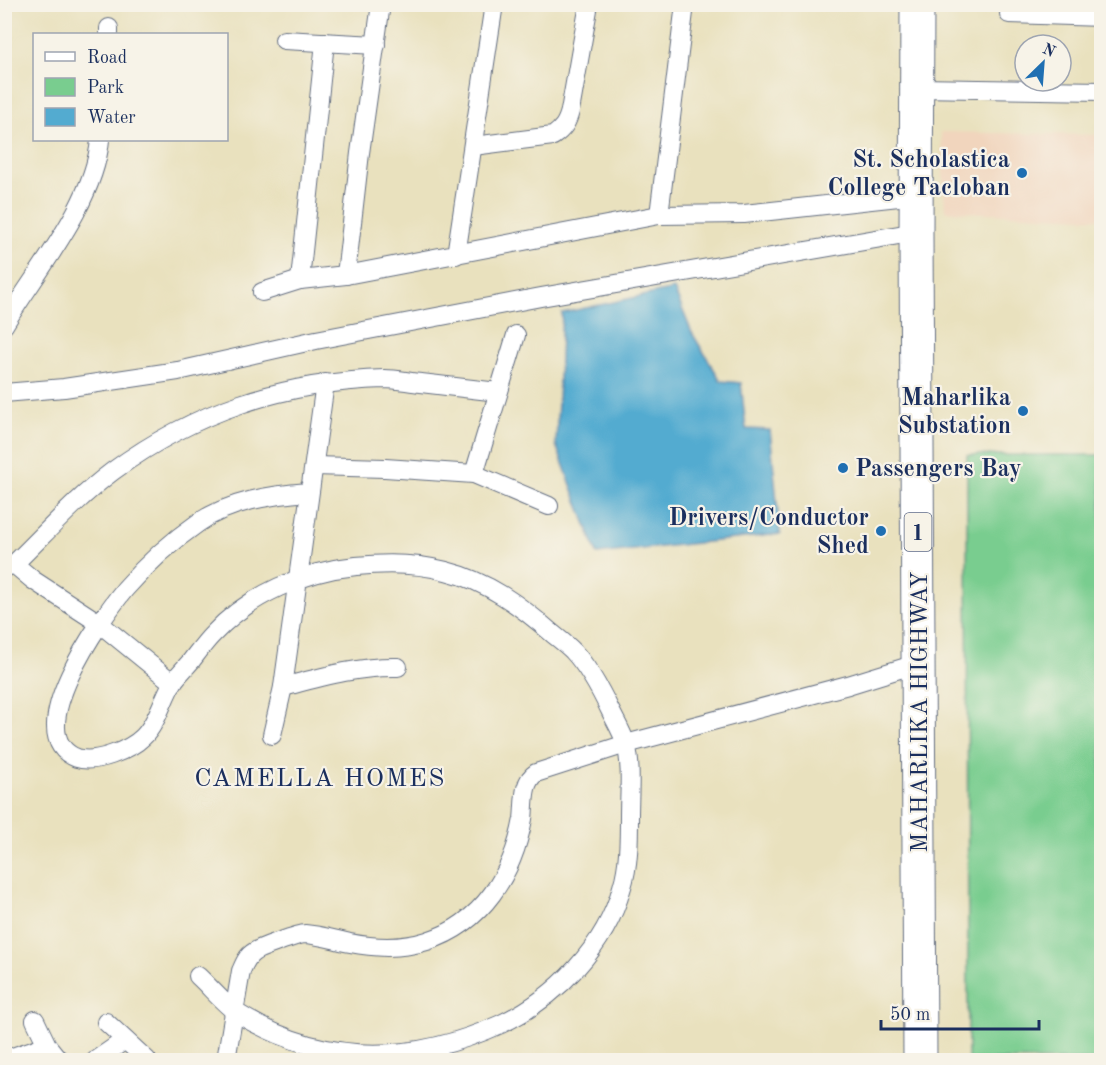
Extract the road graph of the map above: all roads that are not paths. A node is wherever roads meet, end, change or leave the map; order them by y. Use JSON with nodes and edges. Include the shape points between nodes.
{"nodes":[{"id":1,"x":381,"y":4,"type":"edge"},
{"id":2,"x":494,"y":4,"type":"edge"},
{"id":3,"x":589,"y":4,"type":"edge"},
{"id":4,"x":685,"y":4,"type":"edge"},
{"id":5,"x":917,"y":4,"type":"edge"},
{"id":6,"x":1009,"y":14,"type":"dead end"},
{"id":7,"x":1101,"y":17,"type":"edge"},
{"id":8,"x":284,"y":40,"type":"dead end"},
{"id":9,"x":325,"y":42,"type":"junction"},
{"id":10,"x":376,"y":45,"type":"junction"},
{"id":11,"x":917,"y":88,"type":"junction"},
{"id":12,"x":1101,"y":91,"type":"edge"},
{"id":13,"x":100,"y":141,"type":"edge"},
{"id":14,"x":472,"y":146,"type":"junction"},
{"id":15,"x":917,"y":195,"type":"junction"},
{"id":16,"x":659,"y":215,"type":"junction"},
{"id":17,"x":916,"y":231,"type":"junction"},
{"id":18,"x":456,"y":255,"type":"junction"},
{"id":19,"x":346,"y":275,"type":"junction"},
{"id":20,"x":300,"y":280,"type":"junction"},
{"id":21,"x":262,"y":292,"type":"dead end"},
{"id":22,"x":4,"y":325,"type":"edge"},
{"id":23,"x":516,"y":335,"type":"dead end"},
{"id":24,"x":325,"y":383,"type":"junction"},
{"id":25,"x":498,"y":392,"type":"junction"},
{"id":26,"x":4,"y":393,"type":"edge"},
{"id":27,"x":314,"y":466,"type":"junction"},
{"id":28,"x":474,"y":474,"type":"junction"},
{"id":29,"x":309,"y":492,"type":"junction"},
{"id":30,"x":549,"y":506,"type":"dead end"},
{"id":31,"x":9,"y":566,"type":"edge"},
{"id":32,"x":299,"y":578,"type":"junction"},
{"id":33,"x":99,"y":623,"type":"junction"},
{"id":34,"x":919,"y":663,"type":"junction"},
{"id":35,"x":398,"y":667,"type":"dead end"},
{"id":36,"x":172,"y":683,"type":"junction"},
{"id":37,"x":283,"y":687,"type":"junction"},
{"id":38,"x":272,"y":735,"type":"dead end"},
{"id":39,"x":626,"y":744,"type":"junction"},
{"id":40,"x":198,"y":976,"type":"dead end"},
{"id":41,"x":234,"y":1011,"type":"junction"},
{"id":42,"x":35,"y":1020,"type":"dead end"},
{"id":43,"x":106,"y":1022,"type":"dead end"},
{"id":44,"x":125,"y":1040,"type":"junction"},
{"id":45,"x":47,"y":1045,"type":"junction"},
{"id":46,"x":4,"y":1060,"type":"edge"},
{"id":47,"x":59,"y":1060,"type":"edge"},
{"id":48,"x":96,"y":1060,"type":"edge"},
{"id":49,"x":147,"y":1060,"type":"edge"},
{"id":50,"x":226,"y":1060,"type":"edge"},
{"id":51,"x":920,"y":1060,"type":"edge"}],
"edges":[{"from":1,"to":10,"type":"street"},
{"from":2,"to":14,"type":"street"},
{"from":3,"to":14,"type":"street","via":[[570,111],[561,130],[553,136]]},
{"from":4,"to":16,"type":"street"},
{"from":5,"to":11,"type":"highway","name":"MAHARLIKA HIGHWAY","number":"1"},
{"from":6,"to":7,"type":"street"},
{"from":8,"to":9,"type":"street"},
{"from":9,"to":10,"type":"street"},
{"from":9,"to":20,"type":"street"},
{"from":10,"to":19,"type":"street"},
{"from":11,"to":12,"type":"street"},
{"from":11,"to":15,"type":"highway","name":"MAHARLIKA HIGHWAY","number":"1"},
{"from":13,"to":22,"type":"street","via":[[91,180],[67,227]]},
{"from":14,"to":18,"type":"street"},
{"from":15,"to":16,"type":"street","via":[[744,214]]},
{"from":15,"to":17,"type":"highway","name":"MAHARLIKA HIGHWAY","number":"1"},
{"from":16,"to":18,"type":"street"},
{"from":17,"to":26,"type":"street","via":[[519,301],[178,371]]},
{"from":17,"to":34,"type":"highway","name":"MAHARLIKA HIGHWAY","number":"1"},
{"from":18,"to":19,"type":"street"},
{"from":19,"to":20,"type":"street"},
{"from":20,"to":21,"type":"street"},
{"from":23,"to":25,"type":"street"},
{"from":24,"to":25,"type":"street","via":[[387,379]]},
{"from":24,"to":27,"type":"street"},
{"from":24,"to":31,"type":"street","via":[[272,393],[215,412],[145,450],[83,496]]},
{"from":25,"to":28,"type":"street"},
{"from":27,"to":28,"type":"street"},
{"from":27,"to":29,"type":"street"},
{"from":28,"to":30,"type":"street"},
{"from":29,"to":32,"type":"street"},
{"from":29,"to":33,"type":"street","via":[[270,495],[201,521],[128,586]]},
{"from":31,"to":33,"type":"street"},
{"from":32,"to":36,"type":"street","via":[[249,604],[216,631]]},
{"from":32,"to":37,"type":"street"},
{"from":32,"to":39,"type":"street","via":[[354,566],[404,564],[446,570],[492,588],[573,651],[601,692]]},
{"from":33,"to":36,"type":"street"},
{"from":33,"to":36,"type":"street","via":[[60,699],[54,730],[60,747],[86,759],[120,752],[144,736]]},
{"from":34,"to":39,"type":"street"},
{"from":34,"to":51,"type":"highway","name":"MAHARLIKA HIGHWAY","number":"1"},
{"from":35,"to":37,"type":"street","via":[[352,671]]},
{"from":37,"to":38,"type":"street"},
{"from":39,"to":41,"type":"street","via":[[531,776],[511,862],[491,897],[462,924],[427,941],[406,946],[378,948],[302,934],[254,952],[241,970]]},
{"from":39,"to":41,"type":"street","via":[[630,786],[628,851],[622,887],[606,928],[592,950],[564,979],[518,1016],[427,1051],[367,1058],[301,1045],[267,1032]]},
{"from":40,"to":41,"type":"street"},
{"from":41,"to":50,"type":"street"},
{"from":42,"to":45,"type":"street"},
{"from":43,"to":44,"type":"street"},
{"from":44,"to":48,"type":"street"},
{"from":44,"to":49,"type":"street"},
{"from":45,"to":46,"type":"street"},
{"from":45,"to":47,"type":"street"}]}
